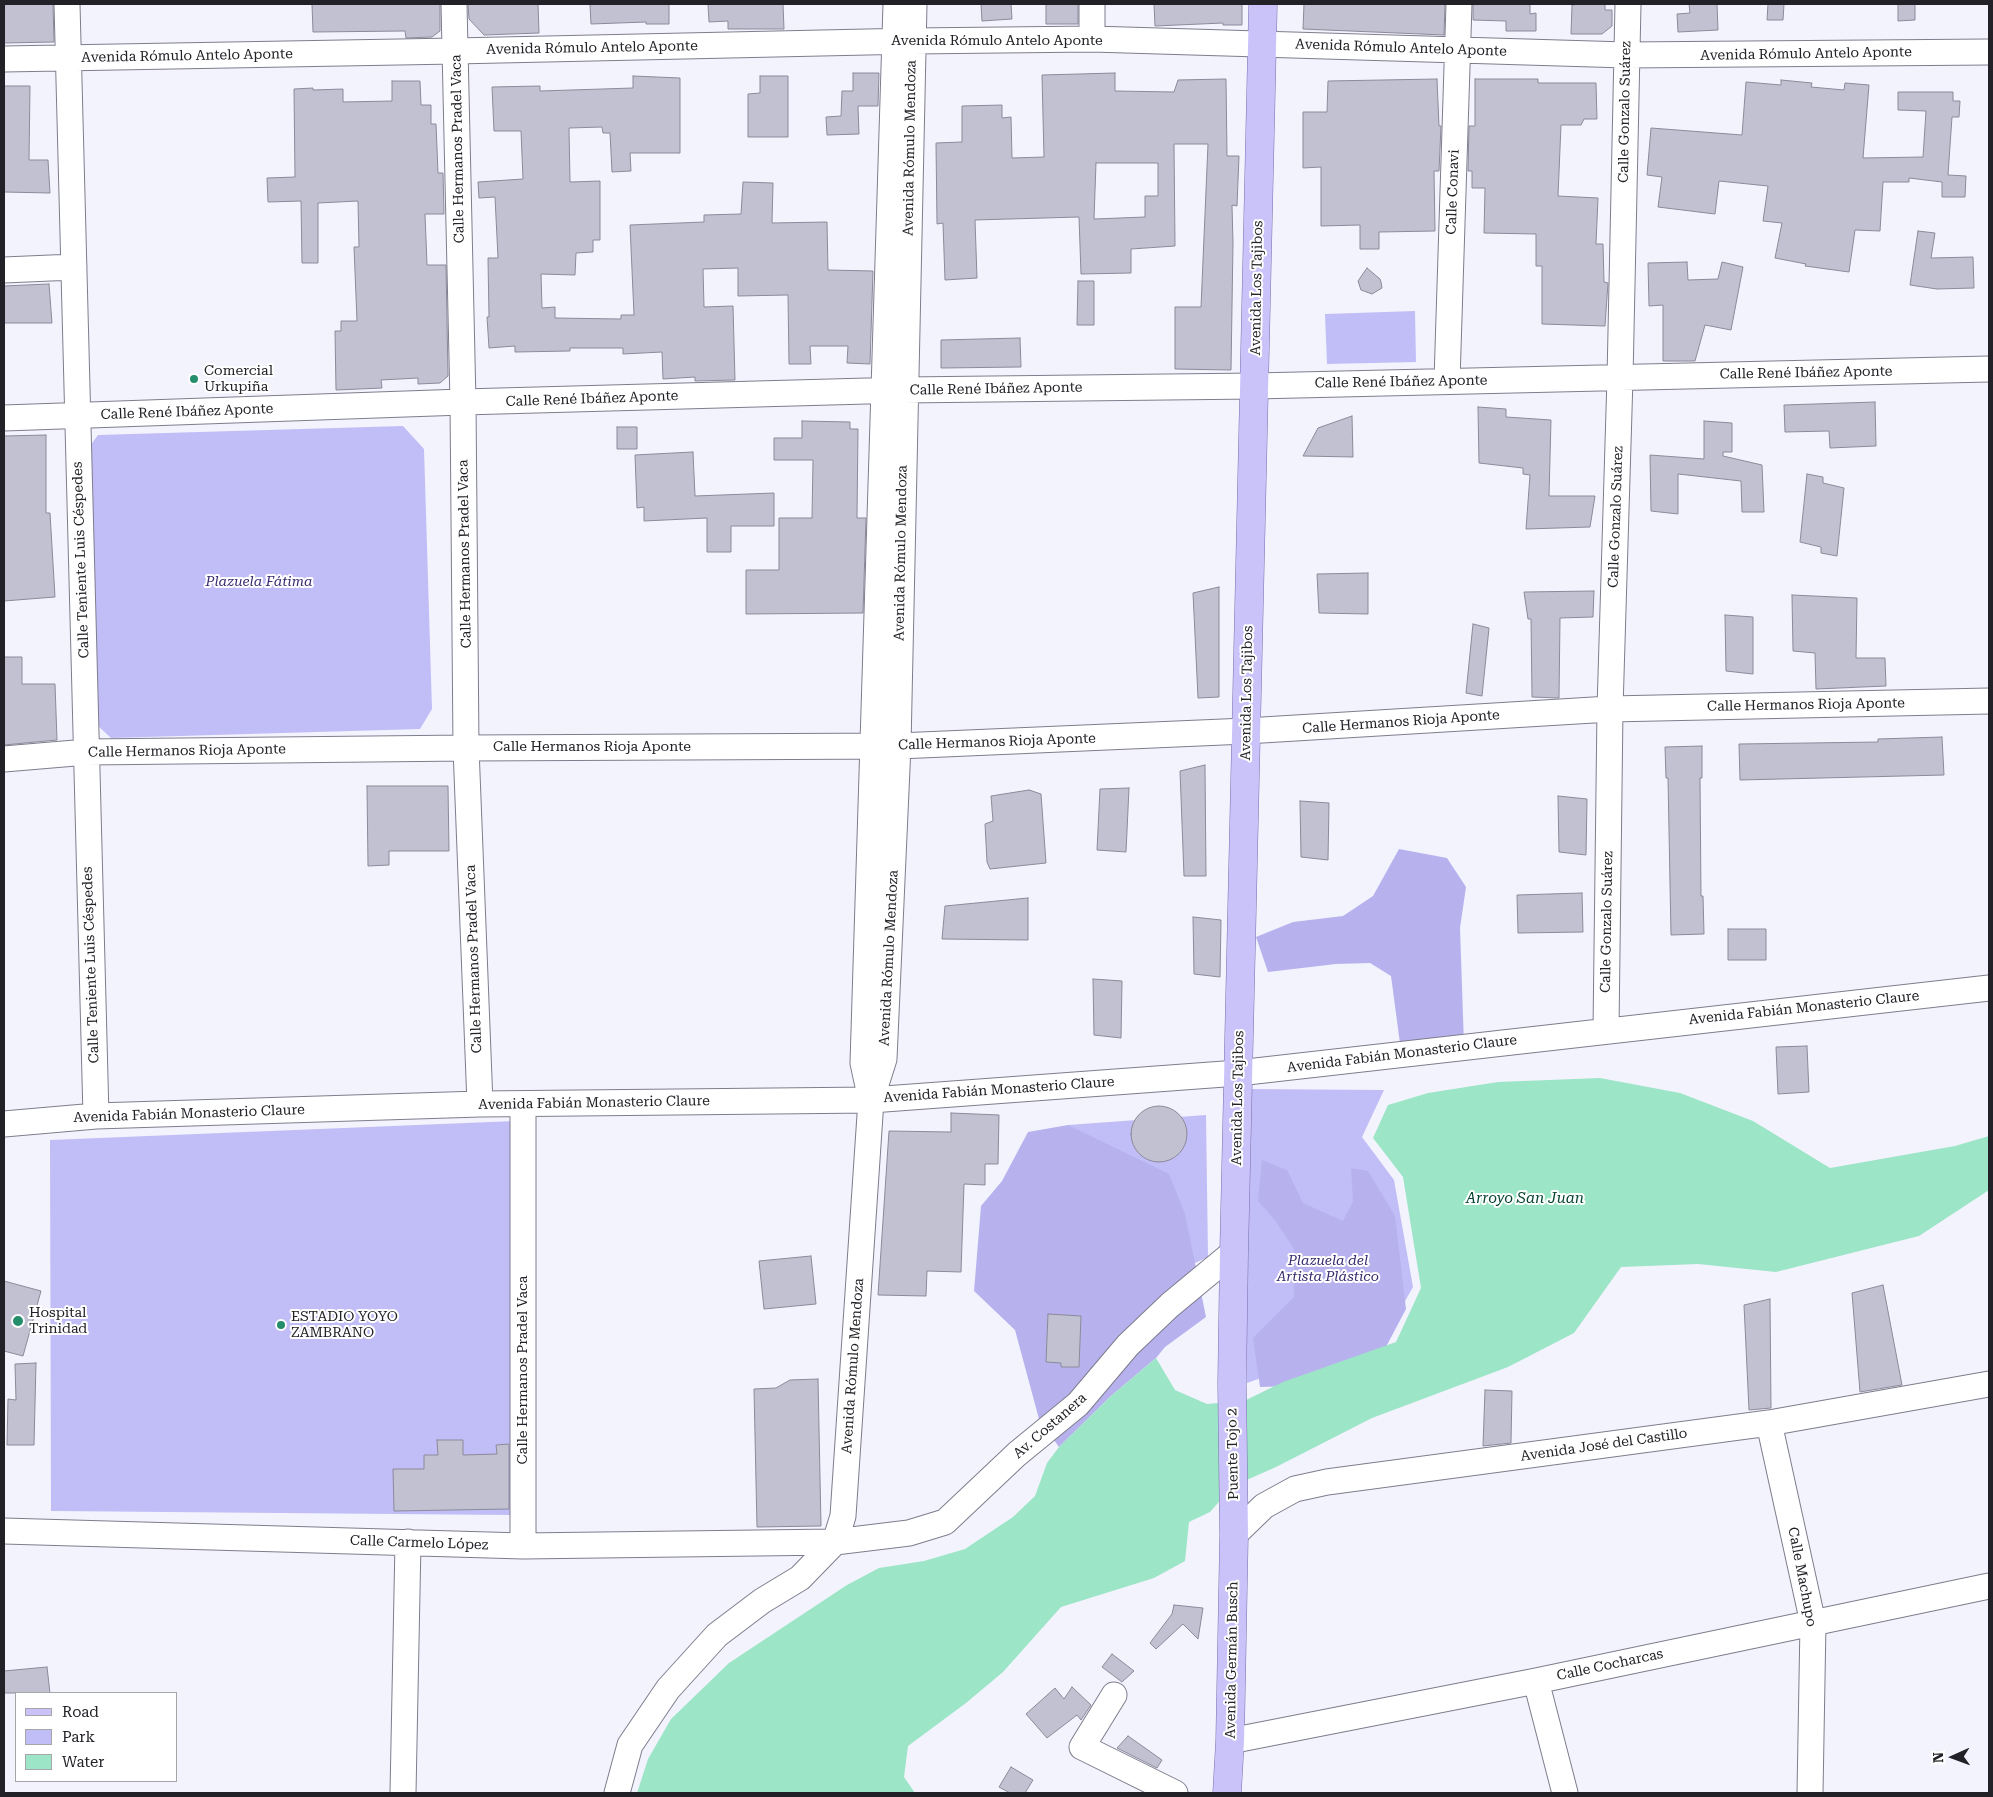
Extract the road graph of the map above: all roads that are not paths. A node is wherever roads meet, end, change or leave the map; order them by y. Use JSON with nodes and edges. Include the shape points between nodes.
{"nodes":[{"id":1,"x":67,"y":4,"type":"edge"},
{"id":2,"x":454,"y":4,"type":"edge"},
{"id":3,"x":896,"y":4,"type":"edge"},
{"id":4,"x":914,"y":4,"type":"edge"},
{"id":5,"x":1092,"y":4,"type":"edge"},
{"id":6,"x":1263,"y":4,"type":"edge"},
{"id":7,"x":1459,"y":4,"type":"edge"},
{"id":8,"x":1628,"y":4,"type":"edge"},
{"id":9,"x":1092,"y":39,"type":"junction"},
{"id":10,"x":904,"y":41,"type":"junction"},
{"id":11,"x":1261,"y":44,"type":"junction"},
{"id":12,"x":1458,"y":50,"type":"junction"},
{"id":13,"x":455,"y":51,"type":"junction"},
{"id":14,"x":1989,"y":52,"type":"edge"},
{"id":15,"x":1626,"y":55,"type":"junction"},
{"id":16,"x":68,"y":58,"type":"junction"},
{"id":17,"x":4,"y":59,"type":"edge"},
{"id":18,"x":74,"y":267,"type":"junction"},
{"id":19,"x":4,"y":270,"type":"edge"},
{"id":20,"x":1989,"y":369,"type":"edge"},
{"id":21,"x":1620,"y":378,"type":"junction"},
{"id":22,"x":1447,"y":380,"type":"junction"},
{"id":23,"x":1255,"y":386,"type":"junction"},
{"id":24,"x":894,"y":390,"type":"junction"},
{"id":25,"x":463,"y":402,"type":"junction"},
{"id":26,"x":77,"y":416,"type":"junction"},
{"id":27,"x":4,"y":418,"type":"edge"},
{"id":28,"x":1989,"y":701,"type":"edge"},
{"id":29,"x":1610,"y":709,"type":"junction"},
{"id":30,"x":1246,"y":731,"type":"junction"},
{"id":31,"x":873,"y":746,"type":"junction"},
{"id":32,"x":898,"y":746,"type":"junction"},
{"id":33,"x":466,"y":748,"type":"junction"},
{"id":34,"x":87,"y":752,"type":"junction"},
{"id":35,"x":4,"y":759,"type":"edge"},
{"id":36,"x":1989,"y":988,"type":"edge"},
{"id":37,"x":1606,"y":1030,"type":"junction"},
{"id":38,"x":1238,"y":1073,"type":"junction"},
{"id":39,"x":871,"y":1100,"type":"junction"},
{"id":40,"x":480,"y":1104,"type":"junction"},
{"id":41,"x":523,"y":1105,"type":"junction"},
{"id":42,"x":96,"y":1116,"type":"junction"},
{"id":43,"x":4,"y":1124,"type":"edge"},
{"id":44,"x":1234,"y":1252,"type":"junction"},
{"id":45,"x":1232,"y":1383,"type":"joint"},
{"id":46,"x":1989,"y":1384,"type":"edge"},
{"id":47,"x":1769,"y":1423,"type":"junction"},
{"id":48,"x":4,"y":1530,"type":"edge"},
{"id":49,"x":1234,"y":1530,"type":"junction"},
{"id":50,"x":408,"y":1542,"type":"junction"},
{"id":51,"x":835,"y":1542,"type":"junction"},
{"id":52,"x":523,"y":1546,"type":"junction"},
{"id":53,"x":1989,"y":1586,"type":"edge"},
{"id":54,"x":1813,"y":1623,"type":"junction"},
{"id":55,"x":1536,"y":1681,"type":"junction"},
{"id":56,"x":1114,"y":1696,"type":"dead end"},
{"id":57,"x":1230,"y":1741,"type":"junction"},
{"id":58,"x":403,"y":1793,"type":"edge"},
{"id":59,"x":617,"y":1793,"type":"edge"},
{"id":60,"x":1175,"y":1793,"type":"edge"},
{"id":61,"x":1227,"y":1793,"type":"edge"},
{"id":62,"x":1565,"y":1793,"type":"edge"},
{"id":63,"x":1810,"y":1793,"type":"edge"}],
"edges":[{"from":1,"to":16,"type":"street","name":"Calle Teniente Luis Céspedes"},
{"from":2,"to":13,"type":"street","name":"Calle Hermanos Pradel Vaca"},
{"from":3,"to":10,"type":"street","name":"Avenida Rómulo Mendoza"},
{"from":4,"to":10,"type":"street","name":"Avenida Rómulo Mendoza"},
{"from":5,"to":9,"type":"street"},
{"from":6,"to":11,"type":"main road","name":"Avenida Los Tajibos"},
{"from":7,"to":12,"type":"street","name":"Calle Conavi"},
{"from":8,"to":15,"type":"street","name":"Calle Gonzalo Suárez"},
{"from":9,"to":10,"type":"street","name":"Avenida Rómulo Antelo Aponte"},
{"from":9,"to":11,"type":"street","name":"Avenida Rómulo Antelo Aponte"},
{"from":10,"to":13,"type":"street","name":"Avenida Rómulo Antelo Aponte"},
{"from":10,"to":24,"type":"street","name":"Avenida Rómulo Mendoza"},
{"from":11,"to":12,"type":"street","name":"Avenida Rómulo Antelo Aponte"},
{"from":11,"to":23,"type":"main road","name":"Avenida Los Tajibos"},
{"from":12,"to":15,"type":"street","name":"Avenida Rómulo Antelo Aponte"},
{"from":12,"to":22,"type":"street","name":"Calle Conavi"},
{"from":13,"to":16,"type":"street","name":"Avenida Rómulo Antelo Aponte"},
{"from":13,"to":25,"type":"street","name":"Calle Hermanos Pradel Vaca"},
{"from":14,"to":15,"type":"street","name":"Avenida Rómulo Antelo Aponte"},
{"from":15,"to":21,"type":"street","name":"Calle Gonzalo Suárez"},
{"from":16,"to":17,"type":"street","name":"Avenida Rómulo Antelo Aponte"},
{"from":16,"to":18,"type":"street","name":"Calle Teniente Luis Céspedes"},
{"from":18,"to":19,"type":"street"},
{"from":18,"to":26,"type":"street","name":"Calle Teniente Luis Céspedes"},
{"from":20,"to":21,"type":"street","name":"Calle René Ibáñez Aponte"},
{"from":21,"to":22,"type":"street","name":"Calle René Ibáñez Aponte"},
{"from":21,"to":29,"type":"street","name":"Calle Gonzalo Suárez"},
{"from":22,"to":23,"type":"street","name":"Calle René Ibáñez Aponte"},
{"from":23,"to":24,"type":"street","name":"Calle René Ibáñez Aponte"},
{"from":23,"to":30,"type":"main road","name":"Avenida Los Tajibos"},
{"from":24,"to":25,"type":"street","name":"Calle René Ibáñez Aponte"},
{"from":24,"to":31,"type":"street","name":"Avenida Rómulo Mendoza"},
{"from":24,"to":32,"type":"street","name":"Avenida Rómulo Mendoza"},
{"from":25,"to":26,"type":"street","name":"Calle René Ibáñez Aponte"},
{"from":25,"to":33,"type":"street","name":"Calle Hermanos Pradel Vaca"},
{"from":26,"to":27,"type":"street","name":"Calle René Ibáñez Aponte"},
{"from":26,"to":34,"type":"street","name":"Calle Teniente Luis Céspedes"},
{"from":28,"to":29,"type":"street","name":"Calle Hermanos Rioja Aponte"},
{"from":29,"to":30,"type":"street","name":"Calle Hermanos Rioja Aponte"},
{"from":29,"to":37,"type":"street","name":"Calle Gonzalo Suárez"},
{"from":30,"to":32,"type":"street","name":"Calle Hermanos Rioja Aponte"},
{"from":30,"to":38,"type":"main road","name":"Avenida Los Tajibos"},
{"from":31,"to":32,"type":"street","name":"Calle Hermanos Rioja Aponte"},
{"from":31,"to":33,"type":"street","name":"Calle Hermanos Rioja Aponte"},
{"from":31,"to":39,"type":"street","name":"Avenida Rómulo Mendoza","via":[[863,1063]]},
{"from":32,"to":39,"type":"street","name":"Avenida Rómulo Mendoza","via":[[884,1059]]},
{"from":33,"to":34,"type":"street","name":"Calle Hermanos Rioja Aponte"},
{"from":33,"to":40,"type":"street","name":"Calle Hermanos Pradel Vaca"},
{"from":34,"to":35,"type":"street","name":"Calle Hermanos Rioja Aponte"},
{"from":34,"to":42,"type":"street","name":"Calle Teniente Luis Céspedes"},
{"from":36,"to":37,"type":"street","name":"Avenida Fabián Monasterio Claure"},
{"from":37,"to":38,"type":"street","name":"Avenida Fabián Monasterio Claure"},
{"from":38,"to":39,"type":"street","name":"Avenida Fabián Monasterio Claure"},
{"from":38,"to":44,"type":"main road","name":"Avenida Los Tajibos"},
{"from":39,"to":41,"type":"street","name":"Avenida Fabián Monasterio Claure"},
{"from":39,"to":51,"type":"street","name":"Avenida Rómulo Mendoza","via":[[843,1516]]},
{"from":40,"to":41,"type":"street","name":"Avenida Fabián Monasterio Claure"},
{"from":40,"to":42,"type":"street","name":"Avenida Fabián Monasterio Claure"},
{"from":41,"to":52,"type":"street","name":"Calle Hermanos Pradel Vaca"},
{"from":42,"to":43,"type":"street","name":"Avenida Fabián Monasterio Claure"},
{"from":44,"to":45,"type":"main road","name":"Avenida Los Tajibos"},
{"from":44,"to":51,"type":"street","name":"Av. Costanera","via":[[1170,1305],[1128,1346],[1078,1404],[1017,1454],[945,1522],[908,1532]]},
{"from":45,"to":49,"type":"main road","name":"Puente Tojo 2"},
{"from":46,"to":47,"type":"street","name":"Avenida José del Castillo"},
{"from":47,"to":49,"type":"street","name":"Avenida José del Castillo","via":[[1326,1482],[1295,1489],[1264,1506]]},
{"from":47,"to":54,"type":"street","name":"Calle Machupo"},
{"from":48,"to":50,"type":"street","name":"Calle Carmelo López"},
{"from":49,"to":57,"type":"main road","name":"Avenida Germán Busch"},
{"from":50,"to":52,"type":"street","name":"Calle Carmelo López"},
{"from":50,"to":58,"type":"street"},
{"from":51,"to":52,"type":"street","name":"Calle Carmelo López"},
{"from":51,"to":59,"type":"street","via":[[800,1578],[762,1601],[717,1635],[668,1689],[630,1745]]},
{"from":53,"to":54,"type":"street","name":"Calle Cocharcas"},
{"from":54,"to":55,"type":"street","name":"Calle Cocharcas"},
{"from":54,"to":63,"type":"street","name":"Calle Machupo"},
{"from":55,"to":57,"type":"street","name":"Calle Cocharcas"},
{"from":55,"to":62,"type":"street"},
{"from":56,"to":60,"type":"street","via":[[1082,1747]]},
{"from":57,"to":61,"type":"main road","name":"Avenida Germán Busch"}]}
